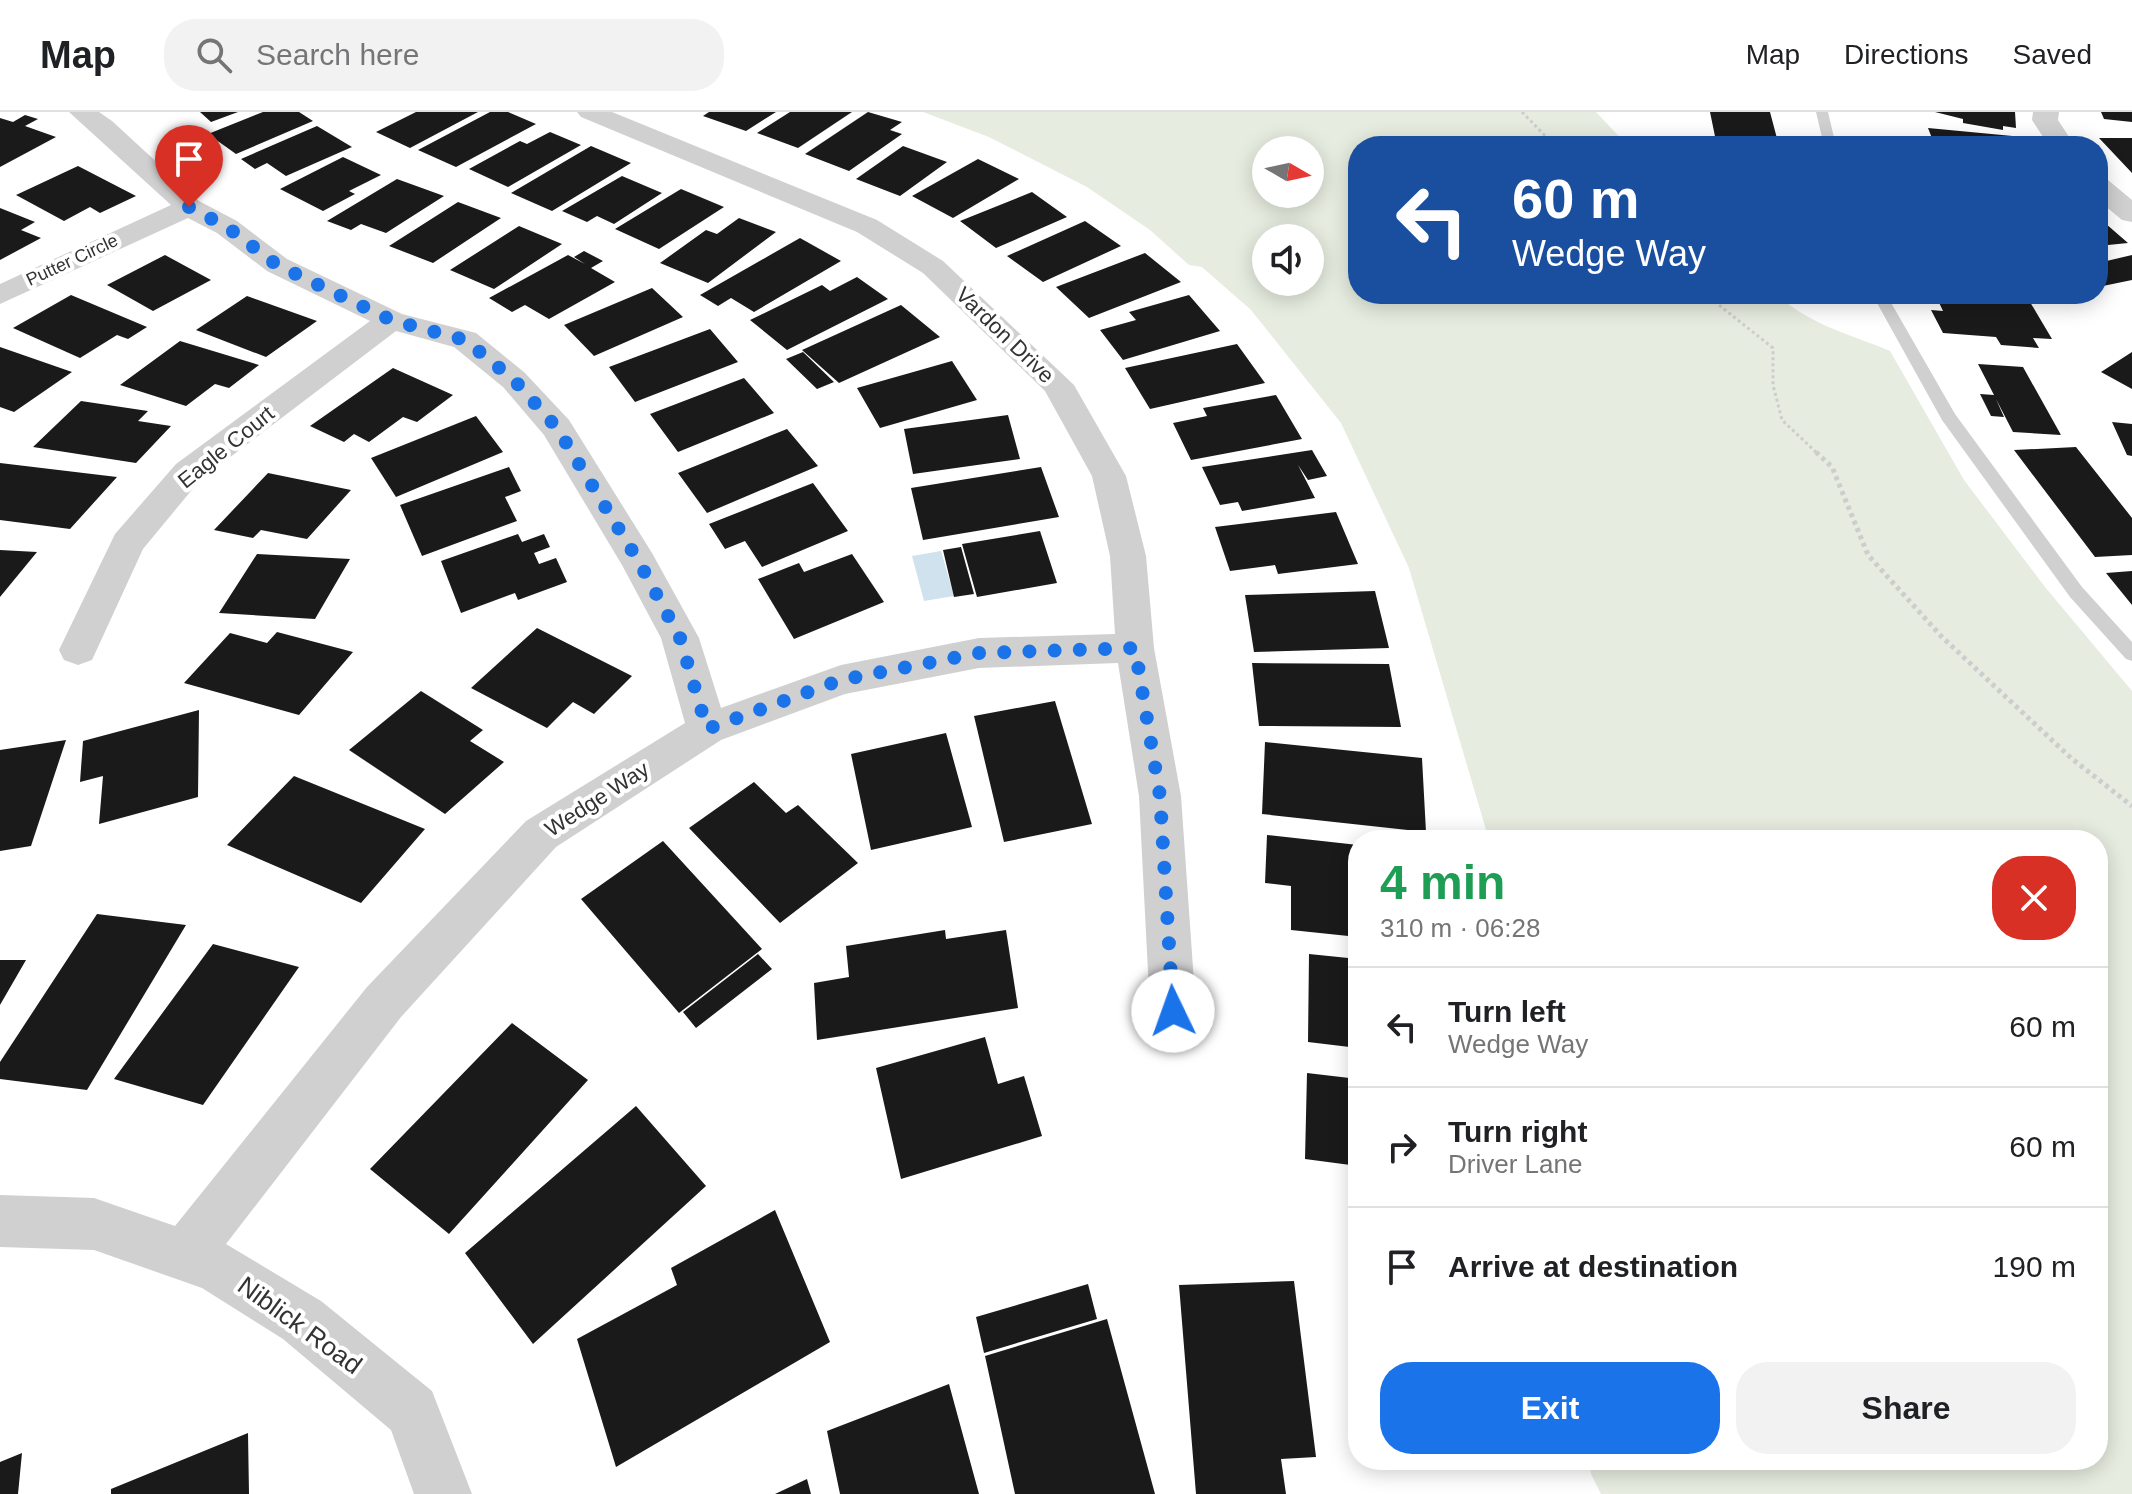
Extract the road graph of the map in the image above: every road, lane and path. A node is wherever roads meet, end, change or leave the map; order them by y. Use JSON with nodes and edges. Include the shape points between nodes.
{"nodes":[{"id":1,"x":82,"y":112,"type":"edge"},
{"id":2,"x":590,"y":112,"type":"edge"},
{"id":3,"x":1522,"y":112,"type":"edge"},
{"id":4,"x":1822,"y":112,"type":"edge"},
{"id":5,"x":2046,"y":112,"type":"edge"},
{"id":6,"x":1545,"y":136,"type":"edge"},
{"id":7,"x":1828,"y":136,"type":"edge"},
{"id":8,"x":2055,"y":136,"type":"edge"},
{"id":9,"x":2108,"y":194,"type":"edge"},
{"id":10,"x":189,"y":207,"type":"junction"},
{"id":11,"x":2132,"y":214,"type":"edge"},
{"id":12,"x":0,"y":295,"type":"edge"},
{"id":13,"x":1718,"y":304,"type":"edge"},
{"id":14,"x":1885,"y":304,"type":"edge"},
{"id":15,"x":391,"y":320,"type":"junction"},
{"id":16,"x":1135,"y":648,"type":"junction"},
{"id":17,"x":78,"y":650,"type":"dead end"},
{"id":18,"x":2132,"y":654,"type":"edge"},
{"id":19,"x":707,"y":729,"type":"junction"},
{"id":20,"x":2132,"y":806,"type":"edge"},
{"id":21,"x":1173,"y":1011,"type":"dead end"},
{"id":22,"x":0,"y":1221,"type":"edge"},
{"id":23,"x":185,"y":1255,"type":"junction"},
{"id":24,"x":443,"y":1494,"type":"edge"}],
"edges":[{"from":1,"to":10,"type":"street"},
{"from":2,"to":16,"type":"street","name":"Vardon Drive","via":[[867,226],[933,267],[1058,385],[1109,476],[1128,556]]},
{"from":3,"to":6,"type":"path"},
{"from":4,"to":7,"type":"lane"},
{"from":5,"to":8,"type":"street"},
{"from":9,"to":11,"type":"street"},
{"from":10,"to":12,"type":"street","name":"Putter Circle"},
{"from":10,"to":15,"type":"street","via":[[227,227],[277,265]]},
{"from":13,"to":20,"type":"path","via":[[1773,348],[1773,385],[1782,420],[1832,467],[1868,555],[1941,636],[2071,758]]},
{"from":14,"to":18,"type":"lane","via":[[1948,416],[2076,592]]},
{"from":15,"to":17,"type":"street","name":"Eagle Court","via":[[188,472],[128,543]]},
{"from":15,"to":19,"type":"street","via":[[465,340],[514,380],[557,428],[680,638]]},
{"from":16,"to":19,"type":"street","name":"Wedge Way","via":[[979,653],[841,680]]},
{"from":16,"to":21,"type":"street","name":"Vardon Drive","via":[[1160,796]]},
{"from":19,"to":23,"type":"street","name":"Wedge Way","via":[[541,834],[384,1002]]},
{"from":22,"to":23,"type":"street","name":"Niblick Road","via":[[94,1224]]},
{"from":23,"to":24,"type":"street","name":"Niblick Road","via":[[217,1267],[302,1320],[412,1411]]}]}
